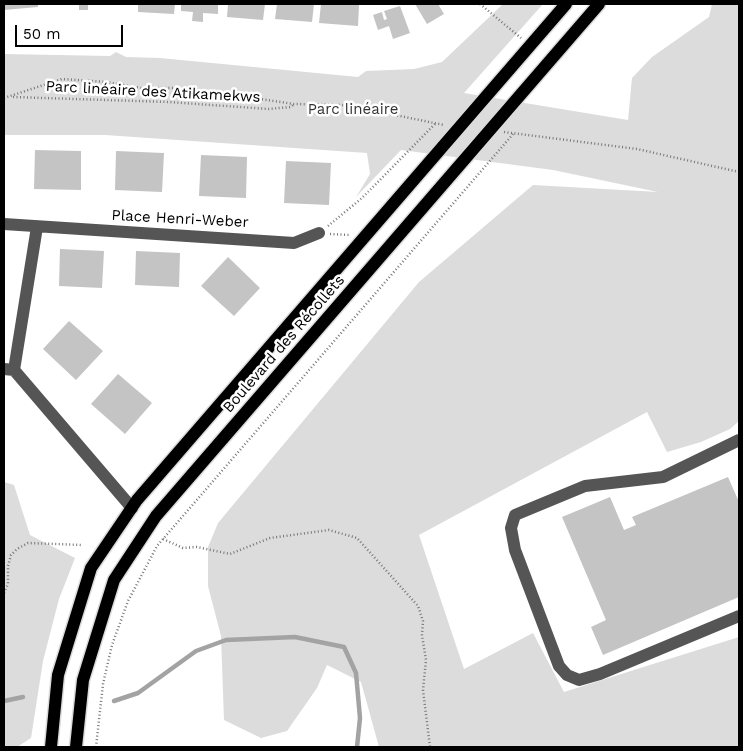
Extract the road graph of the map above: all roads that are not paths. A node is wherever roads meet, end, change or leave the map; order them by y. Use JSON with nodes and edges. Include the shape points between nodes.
{"nodes":[{"id":1,"x":566,"y":4,"type":"edge"},
{"id":2,"x":599,"y":4,"type":"edge"},
{"id":3,"x":4,"y":224,"type":"edge"},
{"id":4,"x":37,"y":227,"type":"junction"},
{"id":5,"x":319,"y":233,"type":"road end"},
{"id":6,"x":9,"y":370,"type":"edge"},
{"id":7,"x":739,"y":440,"type":"edge"},
{"id":8,"x":132,"y":508,"type":"junction"},
{"id":9,"x":739,"y":616,"type":"edge"},
{"id":10,"x":50,"y":747,"type":"edge"},
{"id":11,"x":76,"y":747,"type":"edge"}],
"edges":[{"from":1,"to":8,"type":"main road","name":"Boulevard des Récollets"},
{"from":2,"to":11,"type":"main road","name":"Boulevard des Récollets","via":[[156,516],[114,580],[83,680]]},
{"from":3,"to":4,"type":"street","name":"Place Henri-Weber"},
{"from":4,"to":5,"type":"street","name":"Place Henri-Weber","via":[[294,243]]},
{"from":4,"to":6,"type":"street"},
{"from":6,"to":8,"type":"street"},
{"from":7,"to":9,"type":"street","via":[[663,477],[585,486],[515,515],[511,528],[515,550],[559,666],[567,675],[579,680]]},
{"from":8,"to":10,"type":"main road","name":"Boulevard des Récollets","via":[[91,568],[58,675]]}]}
